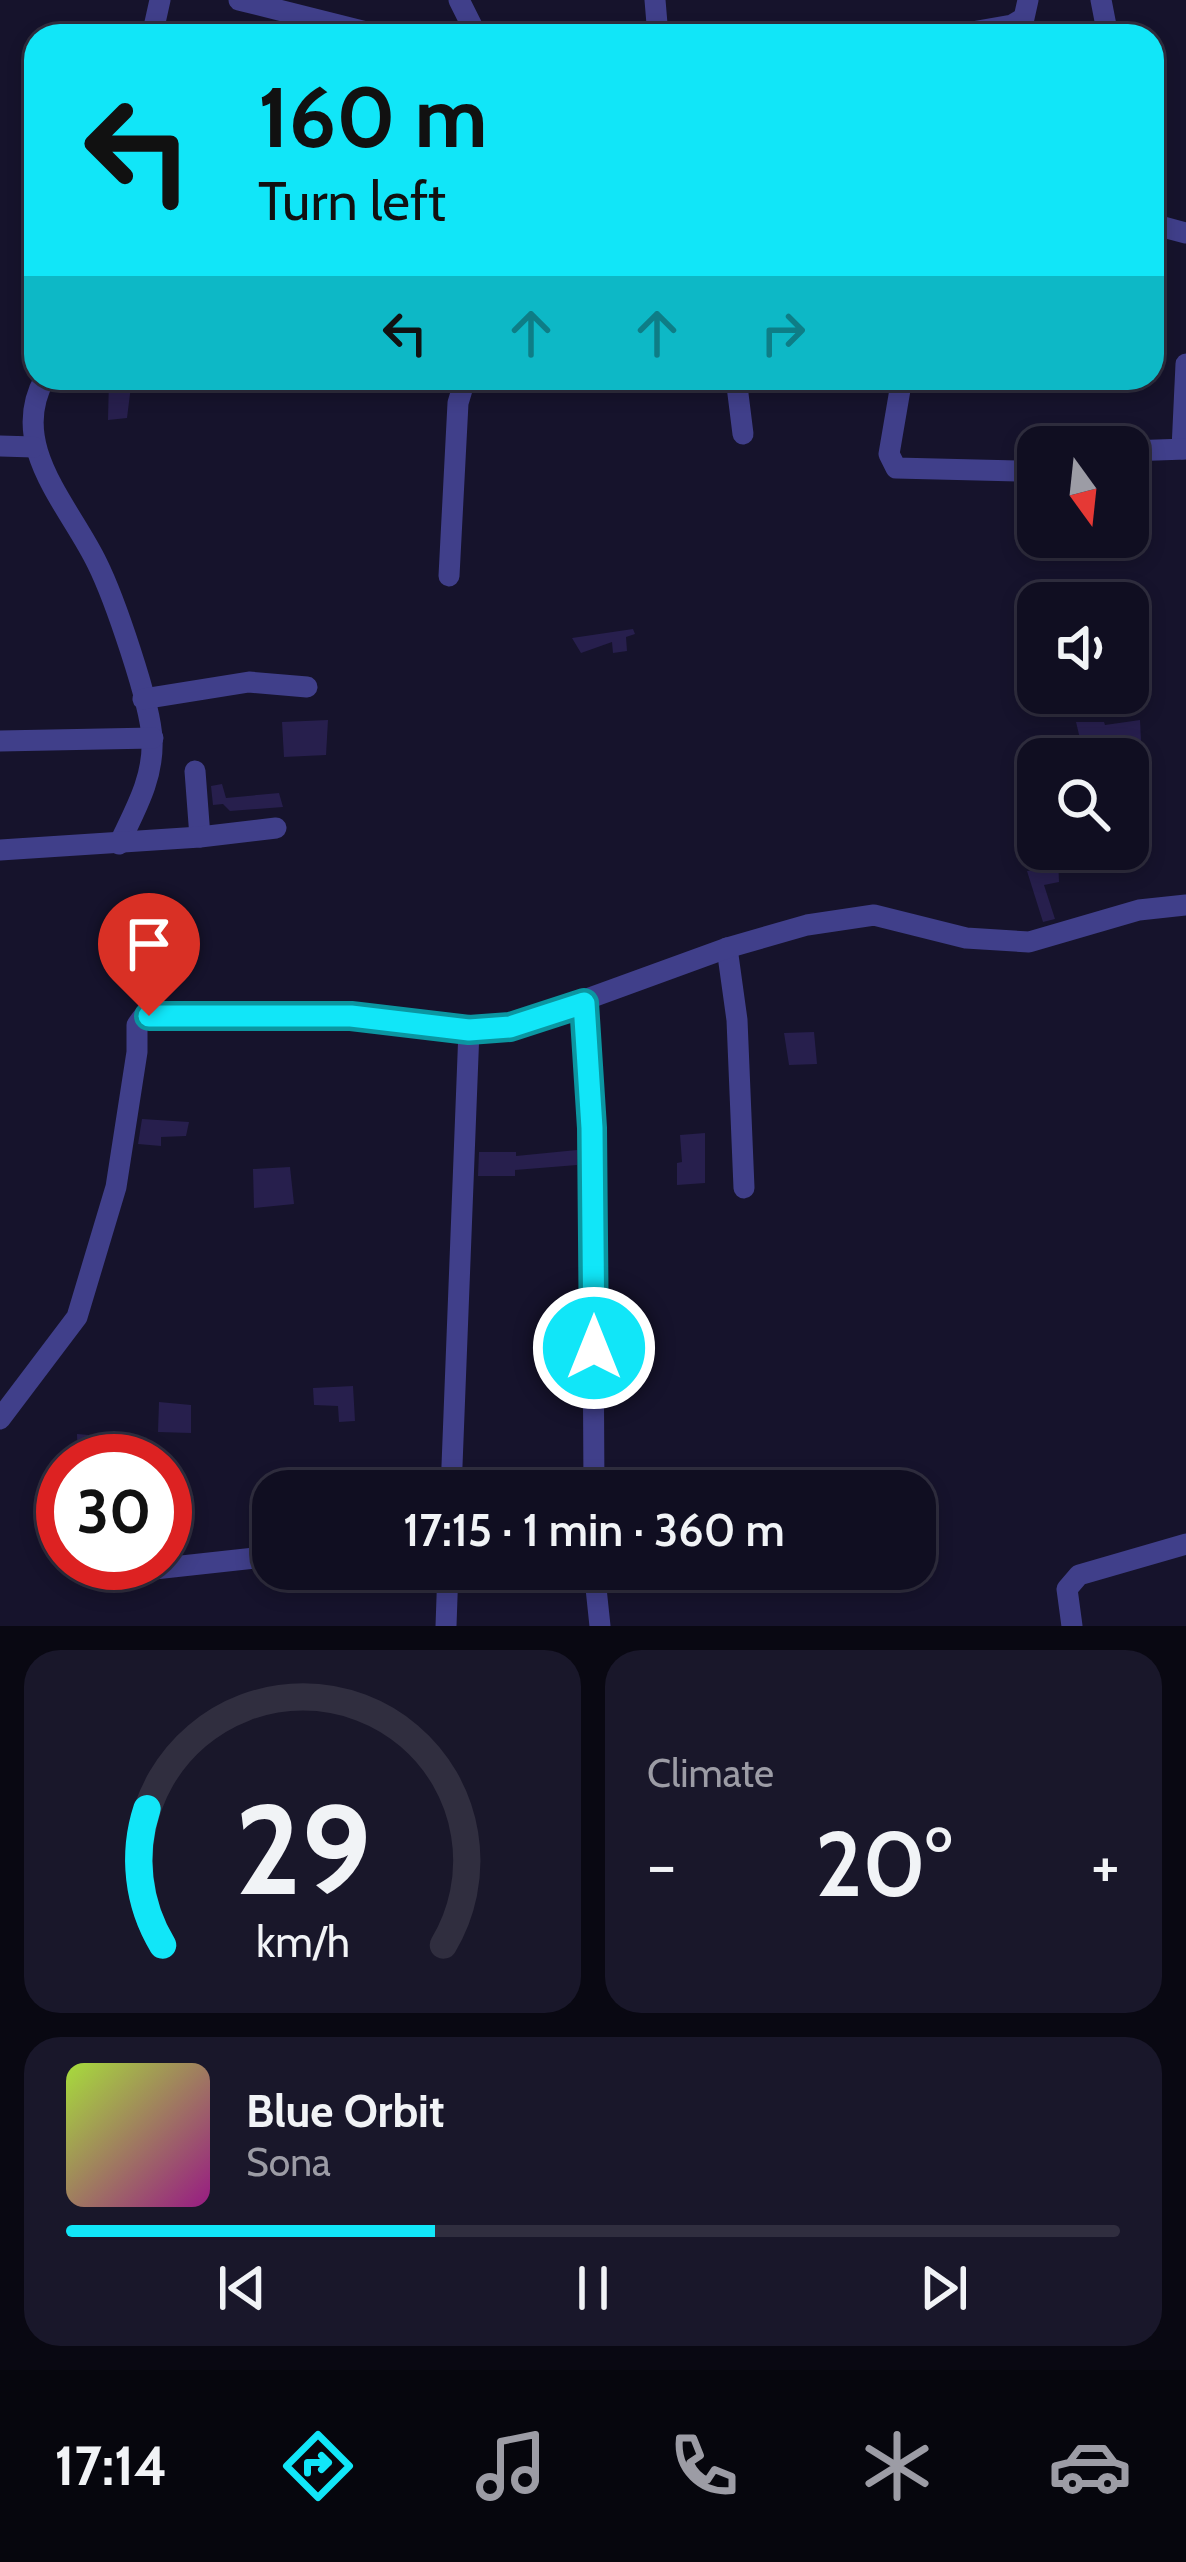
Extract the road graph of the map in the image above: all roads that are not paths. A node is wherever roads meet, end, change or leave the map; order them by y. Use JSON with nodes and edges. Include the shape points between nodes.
{"nodes":[{"id":1,"x":238,"y":0,"type":"edge"},
{"id":2,"x":1054,"y":0,"type":"edge"},
{"id":3,"x":1028,"y":3,"type":"edge"},
{"id":4,"x":298,"y":17,"type":"edge"},
{"id":5,"x":329,"y":24,"type":"edge"},
{"id":6,"x":1186,"y":364,"type":"edge"},
{"id":7,"x":38,"y":390,"type":"edge"},
{"id":8,"x":462,"y":390,"type":"edge"},
{"id":9,"x":738,"y":390,"type":"edge"},
{"id":10,"x":900,"y":390,"type":"edge"},
{"id":11,"x":743,"y":434,"type":"dead end"},
{"id":12,"x":0,"y":446,"type":"edge"},
{"id":13,"x":34,"y":447,"type":"junction"},
{"id":14,"x":1184,"y":448,"type":"edge"},
{"id":15,"x":1149,"y":450,"type":"edge"},
{"id":16,"x":1017,"y":472,"type":"edge"},
{"id":17,"x":449,"y":576,"type":"dead end"},
{"id":18,"x":308,"y":686,"type":"dead end"},
{"id":19,"x":143,"y":699,"type":"junction"},
{"id":20,"x":153,"y":738,"type":"junction"},
{"id":21,"x":0,"y":741,"type":"edge"},
{"id":22,"x":195,"y":771,"type":"dead end"},
{"id":23,"x":276,"y":828,"type":"dead end"},
{"id":24,"x":200,"y":838,"type":"junction"},
{"id":25,"x":119,"y":844,"type":"junction"},
{"id":26,"x":0,"y":850,"type":"edge"},
{"id":27,"x":1186,"y":905,"type":"edge"},
{"id":28,"x":727,"y":948,"type":"junction"},
{"id":29,"x":584,"y":1003,"type":"junction"},
{"id":30,"x":469,"y":1030,"type":"junction"},
{"id":31,"x":744,"y":1188,"type":"dead end"},
{"id":32,"x":0,"y":1418,"type":"edge"},
{"id":33,"x":452,"y":1470,"type":"edge"},
{"id":34,"x":594,"y":1470,"type":"edge"},
{"id":35,"x":1186,"y":1544,"type":"edge"},
{"id":36,"x":252,"y":1558,"type":"edge"},
{"id":37,"x":192,"y":1565,"type":"edge"},
{"id":38,"x":447,"y":1590,"type":"edge"},
{"id":39,"x":596,"y":1590,"type":"edge"},
{"id":40,"x":446,"y":1626,"type":"edge"},
{"id":41,"x":600,"y":1626,"type":"edge"},
{"id":42,"x":1072,"y":1626,"type":"edge"}],
"edges":[{"from":1,"to":4,"type":"street"},
{"from":2,"to":3,"type":"street"},
{"from":4,"to":5,"type":"street"},
{"from":6,"to":14,"type":"street"},
{"from":7,"to":13,"type":"street"},
{"from":8,"to":17,"type":"street"},
{"from":9,"to":11,"type":"street"},
{"from":10,"to":16,"type":"street","via":[[889,454],[896,468]]},
{"from":12,"to":13,"type":"street"},
{"from":13,"to":19,"type":"street","via":[[98,564]]},
{"from":14,"to":15,"type":"street"},
{"from":18,"to":19,"type":"street","via":[[249,682]]},
{"from":19,"to":20,"type":"street"},
{"from":20,"to":21,"type":"street"},
{"from":20,"to":25,"type":"street","via":[[146,788]]},
{"from":22,"to":24,"type":"street"},
{"from":23,"to":24,"type":"street"},
{"from":24,"to":25,"type":"street"},
{"from":25,"to":26,"type":"street"},
{"from":27,"to":28,"type":"street","via":[[1029,941],[966,938],[874,915]]},
{"from":28,"to":29,"type":"street"},
{"from":28,"to":31,"type":"street"},
{"from":29,"to":30,"type":"street","via":[[510,1027]]},
{"from":29,"to":34,"type":"street"},
{"from":30,"to":32,"type":"street","via":[[351,1016],[142,1018],[116,1187],[77,1317]]},
{"from":30,"to":33,"type":"street"},
{"from":35,"to":42,"type":"street","via":[[1079,1575],[1067,1588]]},
{"from":36,"to":37,"type":"street"},
{"from":38,"to":40,"type":"street"},
{"from":39,"to":41,"type":"street"}]}
